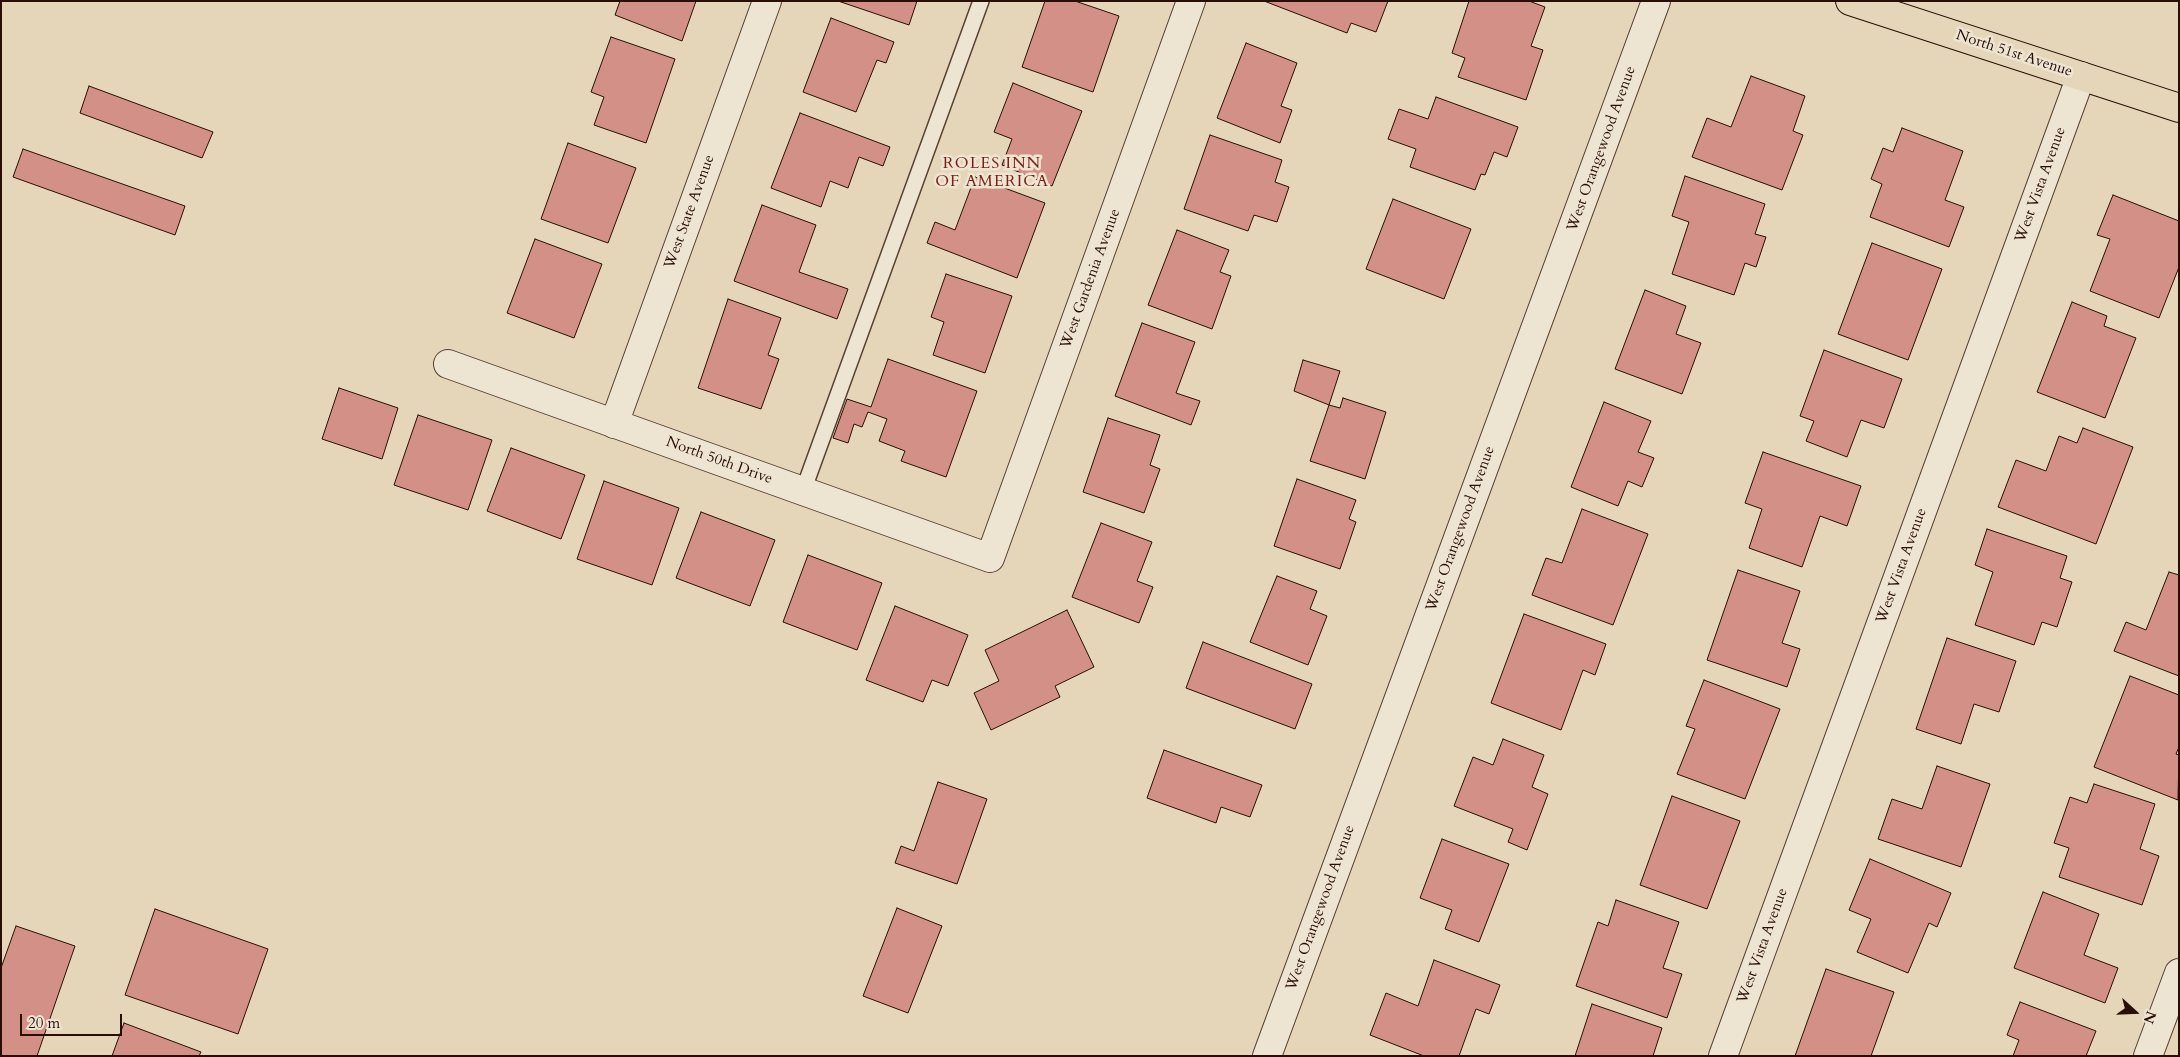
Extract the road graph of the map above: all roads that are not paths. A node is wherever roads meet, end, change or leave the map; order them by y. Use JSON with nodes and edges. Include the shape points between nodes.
{"nodes":[{"id":1,"x":767,"y":1,"type":"edge"},
{"id":2,"x":981,"y":1,"type":"edge"},
{"id":3,"x":1191,"y":1,"type":"edge"},
{"id":4,"x":1656,"y":1,"type":"edge"},
{"id":5,"x":1850,"y":1,"type":"edge"},
{"id":6,"x":2082,"y":76,"type":"junction"},
{"id":7,"x":2179,"y":108,"type":"edge"},
{"id":8,"x":448,"y":364,"type":"dead end"},
{"id":9,"x":614,"y":424,"type":"junction"},
{"id":10,"x":803,"y":491,"type":"junction"},
{"id":11,"x":990,"y":558,"type":"joint"},
{"id":12,"x":2179,"y":973,"type":"edge"},
{"id":13,"x":1267,"y":1056,"type":"edge"},
{"id":14,"x":1723,"y":1056,"type":"edge"},
{"id":15,"x":2148,"y":1056,"type":"edge"}],
"edges":[{"from":1,"to":9,"type":"street","name":"West State Avenue"},
{"from":2,"to":10,"type":"lane"},
{"from":3,"to":11,"type":"street","name":"West Gardenia Avenue"},
{"from":4,"to":13,"type":"street","name":"West Orangewood Avenue"},
{"from":5,"to":6,"type":"main road","name":"North 51st Avenue"},
{"from":6,"to":7,"type":"main road","name":"North 51st Avenue"},
{"from":6,"to":14,"type":"street","name":"West Vista Avenue"},
{"from":8,"to":9,"type":"street","name":"North 50th Drive"},
{"from":9,"to":10,"type":"street","name":"North 50th Drive"},
{"from":10,"to":11,"type":"street","name":"North 50th Drive"},
{"from":12,"to":15,"type":"street"}]}
